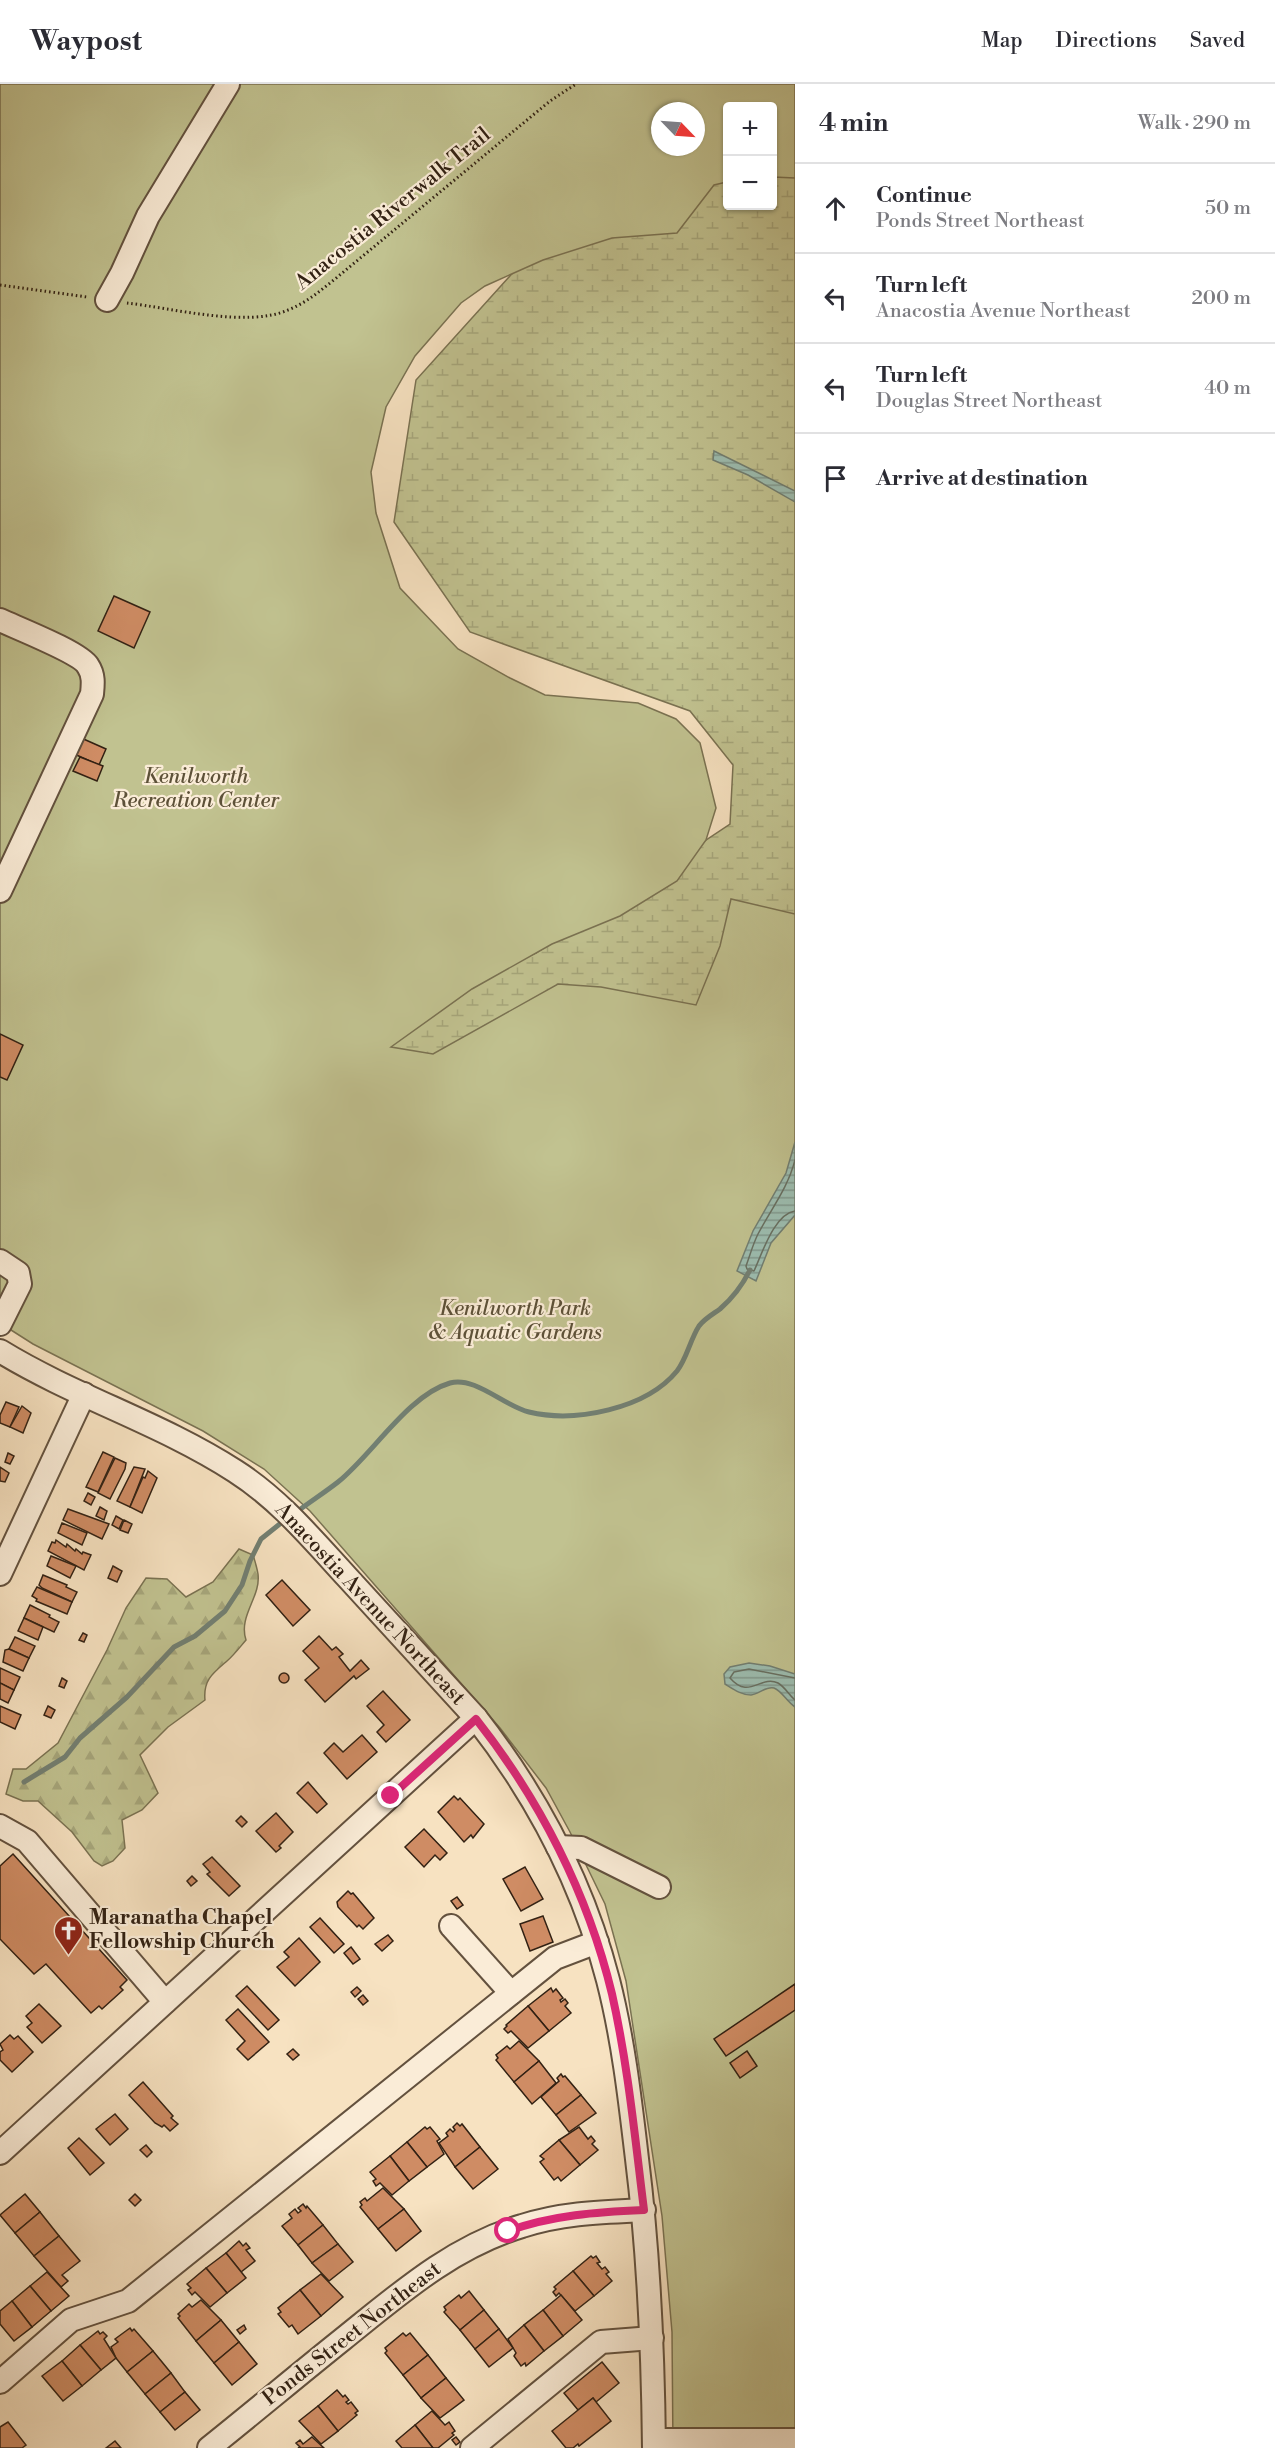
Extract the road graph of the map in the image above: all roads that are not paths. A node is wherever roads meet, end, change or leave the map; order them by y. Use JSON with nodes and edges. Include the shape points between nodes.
{"nodes":[{"id":1,"x":228,"y":84,"type":"edge"},
{"id":2,"x":106,"y":300,"type":"road end"},
{"id":3,"x":0,"y":620,"type":"edge"},
{"id":4,"x":0,"y":891,"type":"edge"},
{"id":5,"x":0,"y":1261,"type":"edge"},
{"id":6,"x":0,"y":1324,"type":"edge"},
{"id":7,"x":0,"y":1351,"type":"edge"},
{"id":8,"x":84,"y":1394,"type":"junction"},
{"id":9,"x":0,"y":1574,"type":"edge"},
{"id":10,"x":476,"y":1719,"type":"junction"},
{"id":11,"x":0,"y":1826,"type":"edge"},
{"id":12,"x":558,"y":1847,"type":"junction"},
{"id":13,"x":659,"y":1887,"type":"dead end"},
{"id":14,"x":452,"y":1926,"type":"dead end"},
{"id":15,"x":597,"y":1942,"type":"junction"},
{"id":16,"x":511,"y":1993,"type":"junction"},
{"id":17,"x":165,"y":2002,"type":"junction"},
{"id":18,"x":0,"y":2153,"type":"edge"},
{"id":19,"x":644,"y":2210,"type":"junction"},
{"id":20,"x":652,"y":2338,"type":"junction"},
{"id":21,"x":0,"y":2382,"type":"edge"},
{"id":22,"x":795,"y":2440,"type":"edge"},
{"id":23,"x":654,"y":2444,"type":"edge"},
{"id":24,"x":209,"y":2448,"type":"edge"},
{"id":25,"x":472,"y":2448,"type":"edge"}],
"edges":[{"from":1,"to":2,"type":"street","via":[[148,216]]},
{"from":3,"to":4,"type":"street","via":[[72,654],[87,664],[93,677],[92,694]]},
{"from":5,"to":6,"type":"street","via":[[18,1274],[20,1284]]},
{"from":7,"to":8,"type":"street","name":"Anacostia Avenue Northeast"},
{"from":8,"to":9,"type":"street"},
{"from":8,"to":10,"type":"street","name":"Anacostia Avenue Northeast","via":[[217,1459],[284,1508]]},
{"from":10,"to":12,"type":"street","name":"Anacostia Avenue Northeast","via":[[514,1769]]},
{"from":10,"to":17,"type":"street"},
{"from":11,"to":17,"type":"street","via":[[27,1841]]},
{"from":12,"to":13,"type":"street","via":[[581,1848]]},
{"from":12,"to":15,"type":"street","name":"Anacostia Avenue Northeast"},
{"from":14,"to":16,"type":"street"},
{"from":15,"to":16,"type":"street","via":[[555,1958]]},
{"from":15,"to":19,"type":"street","name":"Anacostia Avenue Northeast","via":[[620,2032]]},
{"from":16,"to":21,"type":"street","via":[[128,2301],[71,2320]]},
{"from":17,"to":18,"type":"street"},
{"from":19,"to":20,"type":"street","name":"Anacostia Avenue Northeast"},
{"from":19,"to":24,"type":"street","name":"Ponds Street Northeast","via":[[548,2219],[460,2252],[407,2287]]},
{"from":20,"to":23,"type":"street","name":"Anacostia Avenue Northeast"},
{"from":20,"to":25,"type":"street","via":[[601,2342]]},
{"from":22,"to":23,"type":"street"}]}
